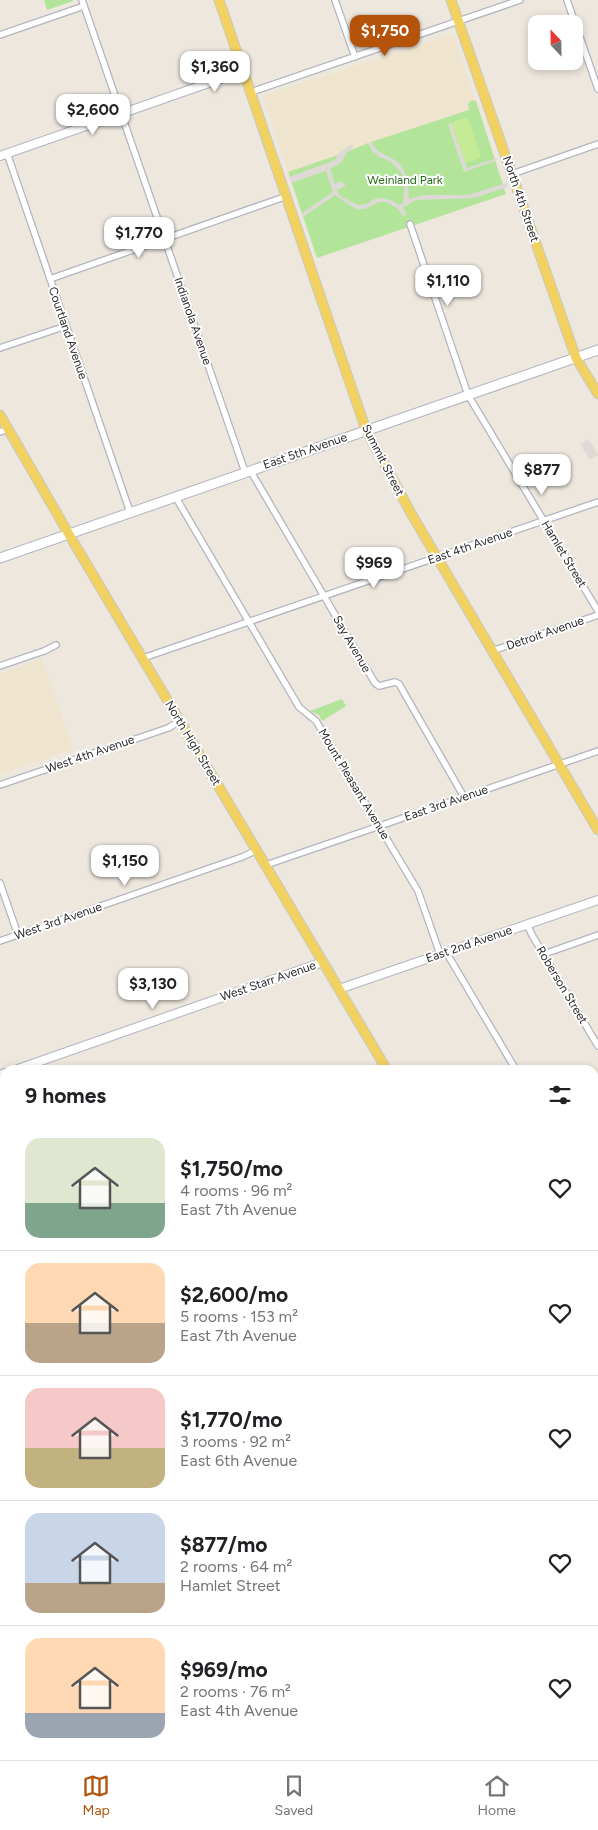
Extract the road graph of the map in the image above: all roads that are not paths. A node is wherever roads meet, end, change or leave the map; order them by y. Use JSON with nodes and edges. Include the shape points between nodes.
{"nodes":[{"id":1,"x":219,"y":0,"type":"edge"},
{"id":2,"x":335,"y":0,"type":"edge"},
{"id":3,"x":451,"y":0,"type":"edge"},
{"id":4,"x":520,"y":0,"type":"edge"},
{"id":5,"x":568,"y":0,"type":"edge"},
{"id":6,"x":83,"y":3,"type":"edge"},
{"id":7,"x":458,"y":21,"type":"junction"},
{"id":8,"x":0,"y":35,"type":"edge"},
{"id":9,"x":355,"y":57,"type":"junction"},
{"id":10,"x":243,"y":71,"type":"junction"},
{"id":11,"x":598,"y":89,"type":"edge"},
{"id":12,"x":251,"y":92,"type":"junction"},
{"id":13,"x":121,"y":114,"type":"junction"},
{"id":14,"x":598,"y":144,"type":"edge"},
{"id":15,"x":4,"y":154,"type":"edge"},
{"id":16,"x":512,"y":174,"type":"junction"},
{"id":17,"x":286,"y":196,"type":"junction"},
{"id":18,"x":410,"y":224,"type":"dead end"},
{"id":19,"x":164,"y":239,"type":"junction"},
{"id":20,"x":50,"y":279,"type":"junction"},
{"id":21,"x":66,"y":326,"type":"junction"},
{"id":22,"x":0,"y":348,"type":"edge"},
{"id":23,"x":598,"y":350,"type":"edge"},
{"id":24,"x":576,"y":358,"type":"junction"},
{"id":25,"x":598,"y":394,"type":"edge"},
{"id":26,"x":468,"y":395,"type":"junction"},
{"id":27,"x":0,"y":415,"type":"edge"},
{"id":28,"x":4,"y":430,"type":"edge"},
{"id":29,"x":366,"y":430,"type":"junction"},
{"id":30,"x":247,"y":471,"type":"junction"},
{"id":31,"x":175,"y":496,"type":"junction"},
{"id":32,"x":598,"y":502,"type":"edge"},
{"id":33,"x":130,"y":512,"type":"junction"},
{"id":34,"x":544,"y":520,"type":"junction"},
{"id":35,"x":69,"y":534,"type":"junction"},
{"id":36,"x":436,"y":557,"type":"junction"},
{"id":37,"x":0,"y":558,"type":"edge"},
{"id":38,"x":324,"y":596,"type":"junction"},
{"id":39,"x":598,"y":611,"type":"edge"},
{"id":40,"x":598,"y":615,"type":"edge"},
{"id":41,"x":249,"y":622,"type":"junction"},
{"id":42,"x":56,"y":645,"type":"dead end"},
{"id":43,"x":492,"y":651,"type":"junction"},
{"id":44,"x":143,"y":658,"type":"junction"},
{"id":45,"x":0,"y":666,"type":"edge"},
{"id":46,"x":180,"y":721,"type":"junction"},
{"id":47,"x":598,"y":751,"type":"edge"},
{"id":48,"x":559,"y":764,"type":"junction"},
{"id":49,"x":0,"y":785,"type":"edge"},
{"id":50,"x":464,"y":797,"type":"junction"},
{"id":51,"x":380,"y":826,"type":"junction"},
{"id":52,"x":597,"y":827,"type":"edge"},
{"id":53,"x":257,"y":850,"type":"junction"},
{"id":54,"x":266,"y":864,"type":"junction"},
{"id":55,"x":0,"y":883,"type":"edge"},
{"id":56,"x":598,"y":900,"type":"edge"},
{"id":57,"x":527,"y":924,"type":"junction"},
{"id":58,"x":18,"y":935,"type":"junction"},
{"id":59,"x":598,"y":935,"type":"edge"},
{"id":60,"x":0,"y":942,"type":"edge"},
{"id":61,"x":443,"y":953,"type":"junction"},
{"id":62,"x":544,"y":954,"type":"junction"},
{"id":63,"x":323,"y":962,"type":"junction"},
{"id":64,"x":339,"y":989,"type":"junction"},
{"id":65,"x":597,"y":1043,"type":"edge"},
{"id":66,"x":29,"y":1065,"type":"edge"},
{"id":67,"x":384,"y":1065,"type":"edge"},
{"id":68,"x":513,"y":1065,"type":"edge"}],
"edges":[{"from":1,"to":10,"type":"main road","name":"Summit Street"},
{"from":2,"to":9,"type":"street"},
{"from":3,"to":7,"type":"main road","name":"North 4th Street"},
{"from":4,"to":7,"type":"street"},
{"from":5,"to":11,"type":"street"},
{"from":6,"to":8,"type":"street"},
{"from":6,"to":13,"type":"street","name":"Indianola Avenue"},
{"from":7,"to":9,"type":"street"},
{"from":7,"to":16,"type":"main road","name":"North 4th Street"},
{"from":9,"to":12,"type":"street"},
{"from":10,"to":12,"type":"main road","name":"Summit Street"},
{"from":10,"to":13,"type":"street"},
{"from":12,"to":17,"type":"main road","name":"Summit Street"},
{"from":13,"to":15,"type":"street"},
{"from":13,"to":19,"type":"street","name":"Indianola Avenue"},
{"from":14,"to":16,"type":"street"},
{"from":15,"to":20,"type":"street","name":"Courtland Avenue"},
{"from":16,"to":24,"type":"main road","name":"North 4th Street"},
{"from":17,"to":19,"type":"street"},
{"from":17,"to":29,"type":"main road","name":"Summit Street"},
{"from":18,"to":26,"type":"street","name":"Hamlet Street"},
{"from":19,"to":20,"type":"street"},
{"from":19,"to":30,"type":"street","name":"Indianola Avenue"},
{"from":20,"to":21,"type":"street","name":"Courtland Avenue"},
{"from":21,"to":22,"type":"street"},
{"from":21,"to":33,"type":"street","name":"Courtland Avenue"},
{"from":23,"to":24,"type":"main road","name":"East 5th Avenue"},
{"from":24,"to":25,"type":"main road","name":"North 4th Street"},
{"from":24,"to":26,"type":"main road","name":"East 5th Avenue"},
{"from":26,"to":29,"type":"main road","name":"East 5th Avenue"},
{"from":26,"to":34,"type":"street","name":"Hamlet Street"},
{"from":27,"to":28,"type":"main road","name":"North High Street"},
{"from":28,"to":35,"type":"main road","name":"North High Street"},
{"from":29,"to":30,"type":"main road","name":"East 5th Avenue"},
{"from":29,"to":36,"type":"main road","name":"Summit Street"},
{"from":30,"to":31,"type":"main road","name":"East 5th Avenue"},
{"from":30,"to":38,"type":"street","name":"Say Avenue"},
{"from":31,"to":33,"type":"main road","name":"East 5th Avenue"},
{"from":31,"to":41,"type":"street","name":"Mount Pleasant Avenue"},
{"from":32,"to":34,"type":"street","name":"East 4th Avenue"},
{"from":33,"to":35,"type":"main road","name":"East 5th Avenue"},
{"from":34,"to":36,"type":"street","name":"East 4th Avenue"},
{"from":34,"to":39,"type":"street","name":"Hamlet Street"},
{"from":35,"to":37,"type":"main road","name":"East 5th Avenue"},
{"from":35,"to":44,"type":"main road","name":"North High Street"},
{"from":36,"to":38,"type":"street","name":"East 4th Avenue"},
{"from":36,"to":43,"type":"main road","name":"Summit Street"},
{"from":38,"to":41,"type":"street","name":"East 4th Avenue"},
{"from":38,"to":50,"type":"street","name":"Say Avenue","via":[[375,683],[379,686],[398,684]]},
{"from":40,"to":43,"type":"street","name":"Detroit Avenue"},
{"from":41,"to":44,"type":"street","name":"East 4th Avenue"},
{"from":41,"to":51,"type":"street","name":"Mount Pleasant Avenue","via":[[299,707],[316,722]]},
{"from":42,"to":45,"type":"street"},
{"from":43,"to":48,"type":"main road","name":"Summit Street"},
{"from":44,"to":46,"type":"main road","name":"North High Street"},
{"from":46,"to":49,"type":"street","name":"West 4th Avenue","via":[[168,728]]},
{"from":46,"to":53,"type":"main road","name":"North High Street"},
{"from":47,"to":48,"type":"street","name":"East 3rd Avenue"},
{"from":48,"to":50,"type":"street","name":"East 3rd Avenue"},
{"from":48,"to":52,"type":"main road","name":"Summit Street"},
{"from":50,"to":51,"type":"street","name":"East 3rd Avenue"},
{"from":51,"to":54,"type":"street","name":"East 3rd Avenue"},
{"from":51,"to":61,"type":"street","name":"Mount Pleasant Avenue","via":[[418,891]]},
{"from":53,"to":54,"type":"main road","name":"North High Street"},
{"from":53,"to":58,"type":"street","name":"West 3rd Avenue"},
{"from":54,"to":63,"type":"main road","name":"North High Street"},
{"from":55,"to":58,"type":"street"},
{"from":56,"to":57,"type":"street","name":"East 2nd Avenue"},
{"from":57,"to":61,"type":"street","name":"East 2nd Avenue"},
{"from":57,"to":62,"type":"street","name":"Roberson Street"},
{"from":58,"to":60,"type":"street","name":"West 3rd Avenue"},
{"from":59,"to":62,"type":"street"},
{"from":61,"to":64,"type":"street","name":"East 2nd Avenue"},
{"from":61,"to":68,"type":"street","name":"Mount Pleasant Avenue"},
{"from":62,"to":65,"type":"street","name":"Roberson Street"},
{"from":63,"to":64,"type":"main road","name":"North High Street"},
{"from":63,"to":66,"type":"street","name":"West Starr Avenue"},
{"from":64,"to":67,"type":"main road","name":"North High Street"}]}
